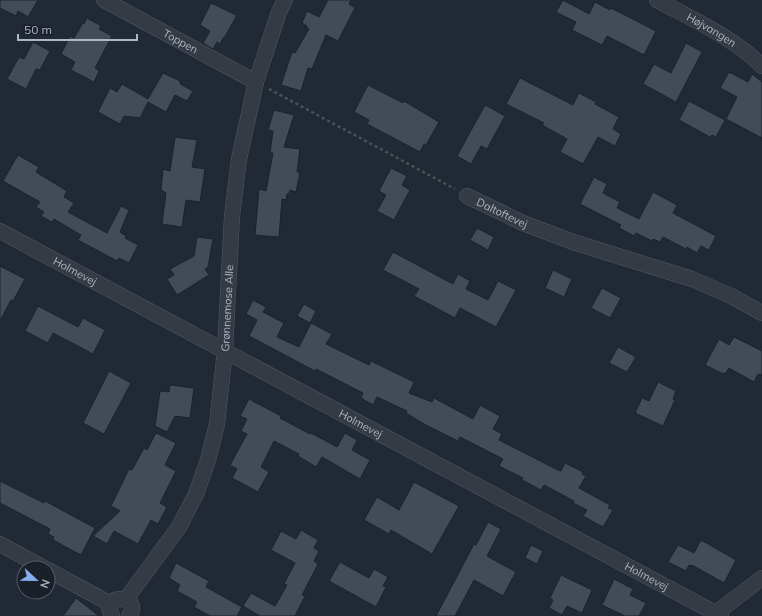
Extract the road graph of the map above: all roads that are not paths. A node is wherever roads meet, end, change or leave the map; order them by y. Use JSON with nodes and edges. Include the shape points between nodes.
{"nodes":[{"id":1,"x":104,"y":0,"type":"edge"},
{"id":2,"x":285,"y":0,"type":"edge"},
{"id":3,"x":657,"y":0,"type":"edge"},
{"id":4,"x":762,"y":66,"type":"edge"},
{"id":5,"x":256,"y":82,"type":"junction"},
{"id":6,"x":468,"y":196,"type":"road end"},
{"id":7,"x":0,"y":231,"type":"edge"},
{"id":8,"x":762,"y":312,"type":"edge"},
{"id":9,"x":225,"y":350,"type":"junction"},
{"id":10,"x":0,"y":544,"type":"edge"},
{"id":11,"x":29,"y":560,"type":"edge"},
{"id":12,"x":56,"y":575,"type":"edge"},
{"id":13,"x":762,"y":578,"type":"edge"},
{"id":14,"x":126,"y":600,"type":"junction"},
{"id":15,"x":112,"y":610,"type":"edge"},
{"id":16,"x":131,"y":615,"type":"edge"},
{"id":17,"x":716,"y":615,"type":"edge"}],
"edges":[{"from":1,"to":5,"type":"street","name":"Toppen"},
{"from":2,"to":5,"type":"street","name":"Grønnemose Alle"},
{"from":3,"to":4,"type":"street","name":"Højvangen","via":[[716,31]]},
{"from":5,"to":9,"type":"street","name":"Grønnemose Alle","via":[[239,159],[232,216]]},
{"from":6,"to":8,"type":"street","name":"Daltoftevej","via":[[523,223],[573,242],[692,279]]},
{"from":7,"to":9,"type":"street","name":"Holmevej"},
{"from":9,"to":14,"type":"street","name":"Grønnemose Alle","via":[[216,424],[208,460],[196,494],[179,526]]},
{"from":9,"to":17,"type":"street","name":"Holmevej"},
{"from":10,"to":11,"type":"street"},
{"from":12,"to":15,"type":"street"},
{"from":13,"to":17,"type":"street"},
{"from":14,"to":15,"type":"street","via":[[116,599]]},
{"from":14,"to":16,"type":"street","via":[[131,607]]}]}
